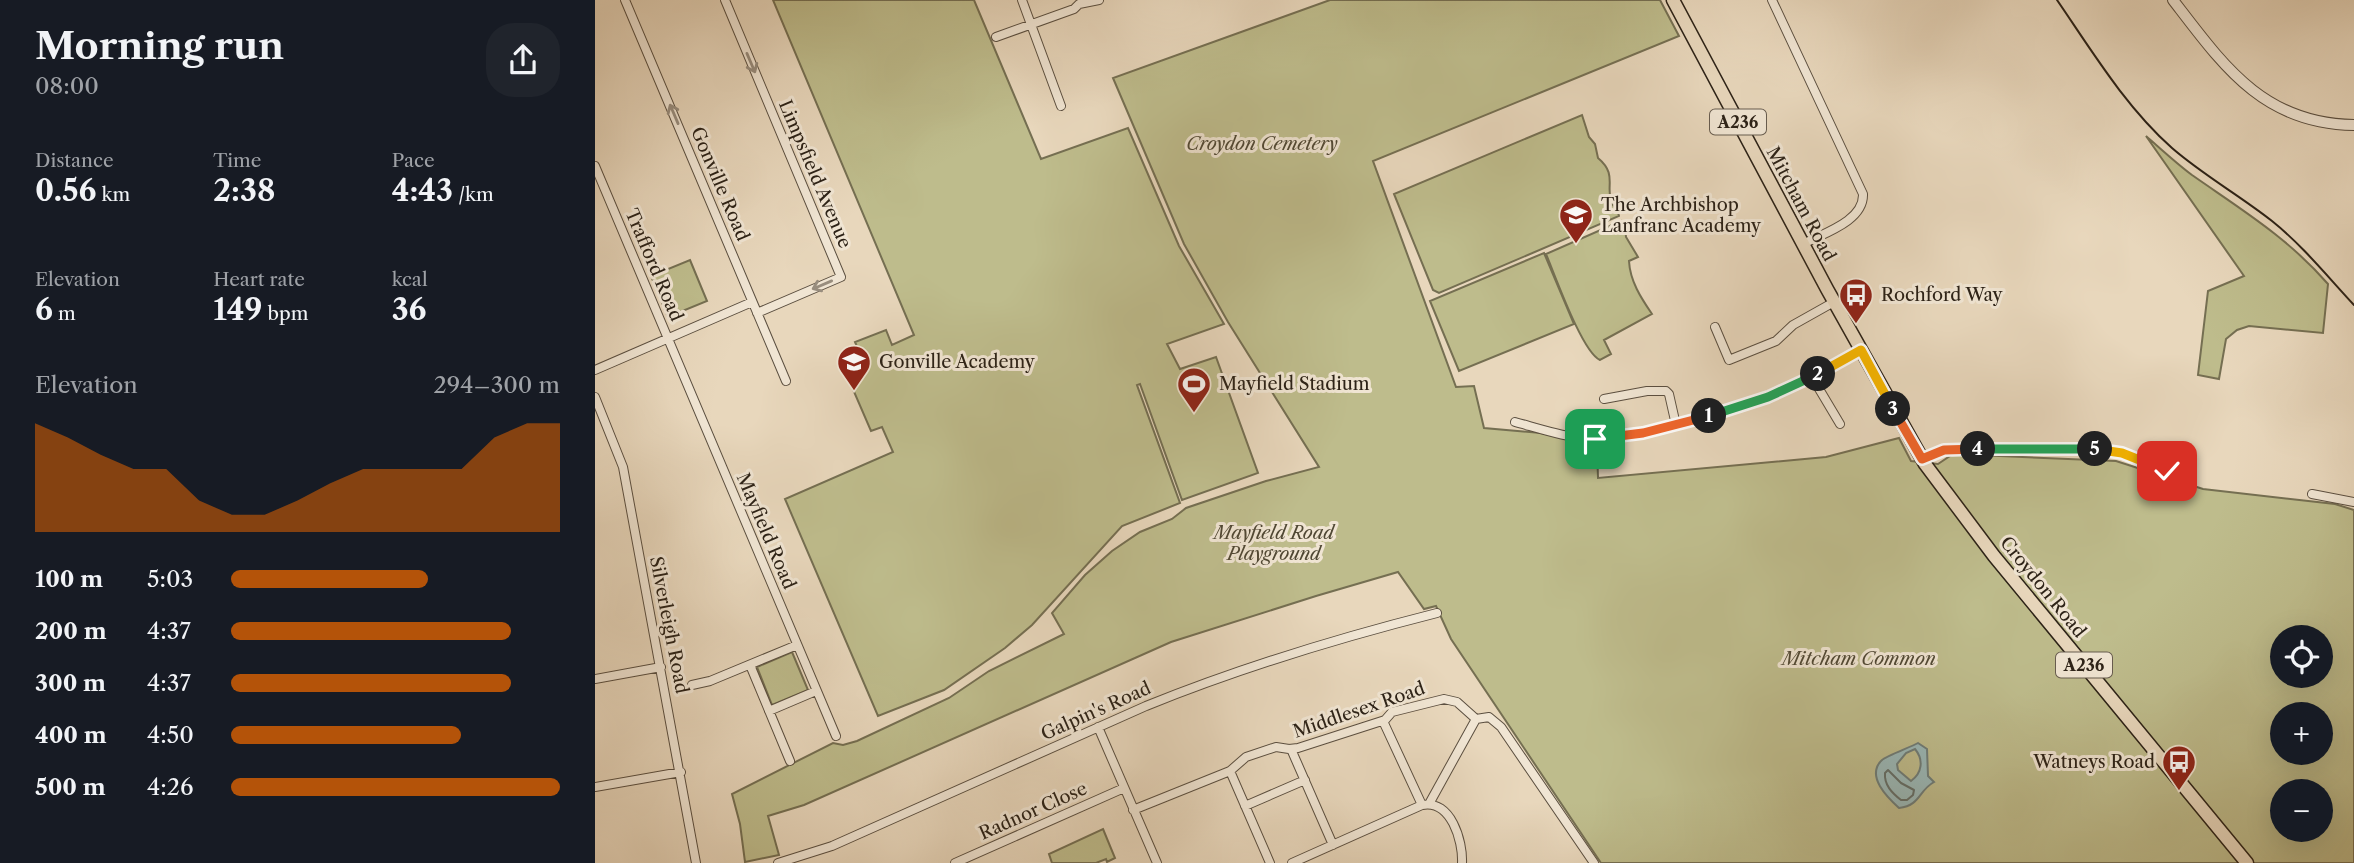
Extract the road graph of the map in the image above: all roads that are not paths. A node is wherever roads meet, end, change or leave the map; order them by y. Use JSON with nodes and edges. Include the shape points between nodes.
{"nodes":[{"id":1,"x":625,"y":0,"type":"edge"},
{"id":2,"x":725,"y":0,"type":"edge"},
{"id":3,"x":1022,"y":0,"type":"edge"},
{"id":4,"x":1099,"y":0,"type":"edge"},
{"id":5,"x":1673,"y":0,"type":"edge"},
{"id":6,"x":1772,"y":0,"type":"edge"},
{"id":7,"x":2172,"y":0,"type":"edge"},
{"id":8,"x":1078,"y":2,"type":"edge"},
{"id":9,"x":1031,"y":24,"type":"junction"},
{"id":10,"x":996,"y":37,"type":"dead end"},
{"id":11,"x":1061,"y":106,"type":"dead end"},
{"id":12,"x":2354,"y":125,"type":"edge"},
{"id":13,"x":595,"y":166,"type":"edge"},
{"id":14,"x":1803,"y":244,"type":"junction"},
{"id":15,"x":753,"y":302,"type":"junction"},
{"id":16,"x":1834,"y":302,"type":"junction"},
{"id":17,"x":757,"y":313,"type":"junction"},
{"id":18,"x":1715,"y":327,"type":"dead end"},
{"id":19,"x":667,"y":338,"type":"junction"},
{"id":20,"x":1861,"y":350,"type":"junction"},
{"id":21,"x":595,"y":370,"type":"edge"},
{"id":22,"x":1812,"y":377,"type":"junction"},
{"id":23,"x":786,"y":381,"type":"dead end"},
{"id":24,"x":595,"y":397,"type":"edge"},
{"id":25,"x":1604,"y":399,"type":"dead end"},
{"id":26,"x":1515,"y":422,"type":"dead end"},
{"id":27,"x":1840,"y":424,"type":"dead end"},
{"id":28,"x":1676,"y":425,"type":"junction"},
{"id":29,"x":1922,"y":459,"type":"junction"},
{"id":30,"x":2167,"y":471,"type":"dead end"},
{"id":31,"x":2312,"y":494,"type":"dead end"},
{"id":32,"x":2354,"y":500,"type":"edge"},
{"id":33,"x":1437,"y":613,"type":"dead end"},
{"id":34,"x":797,"y":645,"type":"junction"},
{"id":35,"x":750,"y":665,"type":"junction"},
{"id":36,"x":661,"y":667,"type":"junction"},
{"id":37,"x":595,"y":679,"type":"edge"},
{"id":38,"x":692,"y":685,"type":"dead end"},
{"id":39,"x":816,"y":691,"type":"junction"},
{"id":40,"x":769,"y":711,"type":"junction"},
{"id":41,"x":1476,"y":719,"type":"junction"},
{"id":42,"x":1383,"y":720,"type":"junction"},
{"id":43,"x":1097,"y":727,"type":"junction"},
{"id":44,"x":836,"y":736,"type":"dead end"},
{"id":45,"x":1291,"y":749,"type":"junction"},
{"id":46,"x":790,"y":761,"type":"dead end"},
{"id":47,"x":1230,"y":771,"type":"junction"},
{"id":48,"x":681,"y":772,"type":"junction"},
{"id":49,"x":1305,"y":780,"type":"junction"},
{"id":50,"x":595,"y":788,"type":"edge"},
{"id":51,"x":1124,"y":788,"type":"junction"},
{"id":52,"x":1425,"y":804,"type":"junction"},
{"id":53,"x":1245,"y":806,"type":"junction"},
{"id":54,"x":1133,"y":810,"type":"junction"},
{"id":55,"x":1333,"y":845,"type":"junction"},
{"id":56,"x":1305,"y":860,"type":"edge"},
{"id":57,"x":696,"y":863,"type":"edge"},
{"id":58,"x":778,"y":863,"type":"edge"},
{"id":59,"x":955,"y":863,"type":"edge"},
{"id":60,"x":1157,"y":863,"type":"edge"},
{"id":61,"x":1270,"y":863,"type":"edge"},
{"id":62,"x":1292,"y":863,"type":"edge"},
{"id":63,"x":1462,"y":863,"type":"edge"},
{"id":64,"x":1594,"y":863,"type":"edge"},
{"id":65,"x":2247,"y":863,"type":"edge"}],
"edges":[{"from":15,"to":1,"type":"street","name":"Gonville Road","one_way":true},
{"from":2,"to":17,"type":"street","name":"Limpsfield Avenue","one_way":true,"via":[[841,277]]},
{"from":3,"to":9,"type":"street"},
{"from":4,"to":8,"type":"street"},
{"from":5,"to":14,"type":"main road","name":"Mitcham Road","number":"A236"},
{"from":6,"to":14,"type":"street","via":[[1863,194],[1855,215]]},
{"from":7,"to":12,"type":"street","via":[[2227,69],[2251,91],[2297,116]]},
{"from":8,"to":9,"type":"street","via":[[1075,9]]},
{"from":9,"to":10,"type":"street"},
{"from":9,"to":11,"type":"street"},
{"from":13,"to":19,"type":"street","name":"Trafford Road"},
{"from":14,"to":16,"type":"main road","name":"Mitcham Road","number":"A236"},
{"from":15,"to":17,"type":"street","name":"Gonville Road"},
{"from":15,"to":19,"type":"street"},
{"from":16,"to":18,"type":"street","via":[[1776,341],[1725,362]]},
{"from":16,"to":20,"type":"main road","name":"Mitcham Road","number":"A236"},
{"from":17,"to":23,"type":"street","name":"Gonville Road"},
{"from":19,"to":21,"type":"street"},
{"from":19,"to":34,"type":"street","name":"Mayfield Road"},
{"from":20,"to":22,"type":"street"},
{"from":20,"to":29,"type":"main road","name":"Mitcham Road","number":"A236"},
{"from":22,"to":27,"type":"street"},
{"from":22,"to":28,"type":"street","via":[[1755,401]]},
{"from":24,"to":36,"type":"street","name":"Silverleigh Road","via":[[623,467]]},
{"from":25,"to":28,"type":"street","via":[[1667,391]]},
{"from":26,"to":28,"type":"street","via":[[1595,439]]},
{"from":29,"to":30,"type":"street","via":[[1948,449],[2096,449],[2122,453]]},
{"from":29,"to":65,"type":"main road","name":"Croydon Road","number":"A236","via":[[1981,539]]},
{"from":31,"to":32,"type":"street"},
{"from":33,"to":43,"type":"street","name":"Galpin's Road","via":[[1210,681]]},
{"from":34,"to":35,"type":"street"},
{"from":34,"to":39,"type":"street","name":"Mayfield Road"},
{"from":35,"to":38,"type":"street"},
{"from":35,"to":40,"type":"street"},
{"from":36,"to":37,"type":"street"},
{"from":36,"to":48,"type":"street","name":"Silverleigh Road","via":[[669,689]]},
{"from":39,"to":40,"type":"street"},
{"from":39,"to":44,"type":"street","name":"Mayfield Road"},
{"from":40,"to":46,"type":"street"},
{"from":41,"to":42,"type":"street","name":"Middlesex Road","via":[[1457,702],[1444,699],[1392,712]]},
{"from":41,"to":52,"type":"street"},
{"from":41,"to":64,"type":"street","via":[[1489,717],[1501,727]]},
{"from":42,"to":45,"type":"street","name":"Middlesex Road"},
{"from":42,"to":52,"type":"street"},
{"from":43,"to":51,"type":"street"},
{"from":43,"to":58,"type":"street","name":"Galpin's Road","via":[[832,846]]},
{"from":45,"to":47,"type":"street","name":"Middlesex Road","via":[[1276,747],[1257,753]]},
{"from":45,"to":49,"type":"street"},
{"from":47,"to":53,"type":"street"},
{"from":47,"to":54,"type":"street","name":"Middlesex Road"},
{"from":48,"to":50,"type":"street"},
{"from":48,"to":57,"type":"street","name":"Silverleigh Road"},
{"from":49,"to":53,"type":"street"},
{"from":49,"to":55,"type":"street"},
{"from":51,"to":54,"type":"street"},
{"from":51,"to":59,"type":"street","name":"Radnor Close"},
{"from":52,"to":55,"type":"street"},
{"from":52,"to":63,"type":"street","via":[[1445,813],[1457,830]]},
{"from":53,"to":61,"type":"street"},
{"from":54,"to":60,"type":"street"},
{"from":55,"to":56,"type":"street"},
{"from":56,"to":62,"type":"street"}]}
